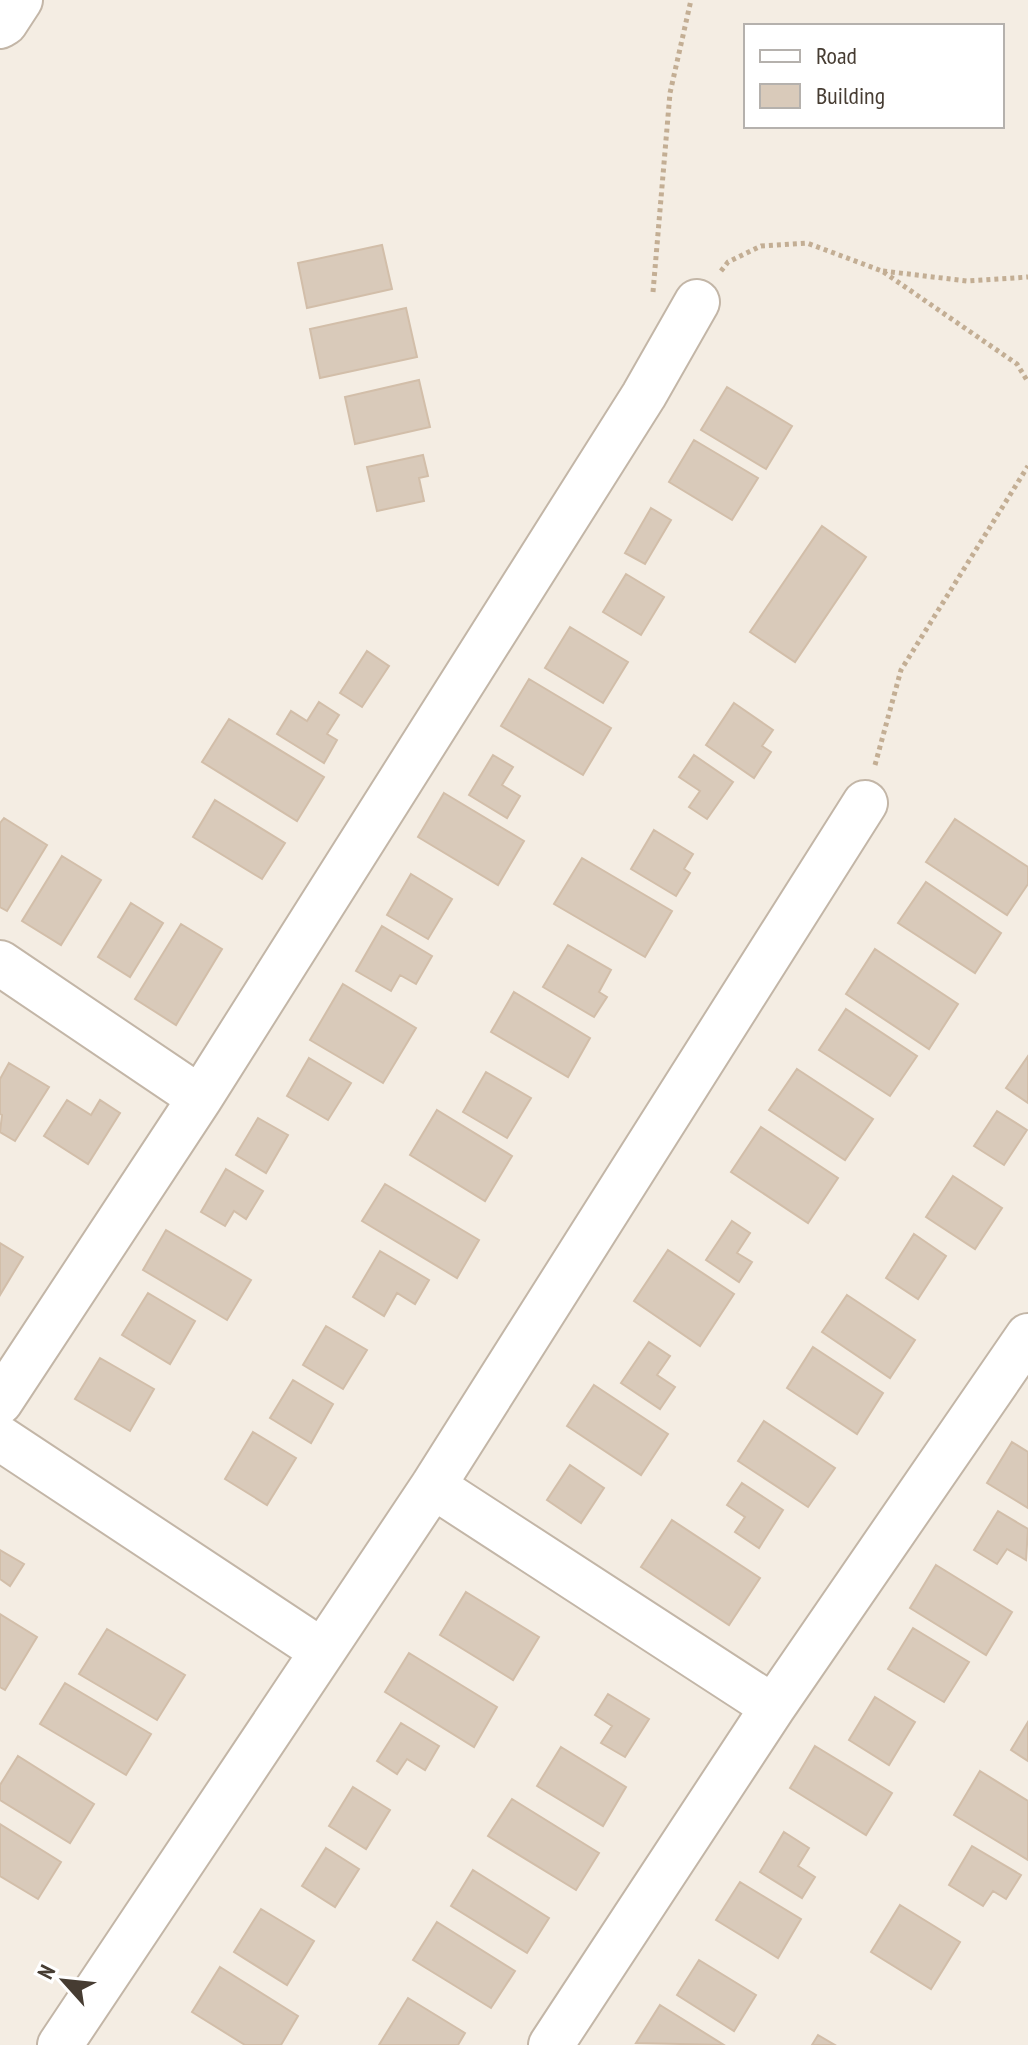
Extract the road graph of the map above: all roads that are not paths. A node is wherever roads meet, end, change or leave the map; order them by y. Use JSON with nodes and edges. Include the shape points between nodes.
{"nodes":[{"id":1,"x":20,"y":0,"type":"edge"},
{"id":2,"x":0,"y":26,"type":"edge"},
{"id":3,"x":697,"y":302,"type":"road end"},
{"id":4,"x":865,"y":803,"type":"road end"},
{"id":5,"x":0,"y":963,"type":"edge"},
{"id":6,"x":200,"y":1098,"type":"junction"},
{"id":7,"x":1022,"y":1358,"type":"edge"},
{"id":8,"x":0,"y":1402,"type":"edge"},
{"id":9,"x":0,"y":1438,"type":"edge"},
{"id":10,"x":433,"y":1486,"type":"junction"},
{"id":11,"x":322,"y":1651,"type":"junction"},
{"id":12,"x":773,"y":1707,"type":"junction"},
{"id":13,"x":60,"y":2045,"type":"edge"},
{"id":14,"x":551,"y":2045,"type":"edge"}],
"edges":[{"from":1,"to":2,"type":"street"},
{"from":3,"to":6,"type":"street","via":[[644,395]]},
{"from":4,"to":10,"type":"street"},
{"from":5,"to":6,"type":"street"},
{"from":6,"to":8,"type":"street"},
{"from":7,"to":12,"type":"street"},
{"from":9,"to":11,"type":"street"},
{"from":10,"to":11,"type":"street"},
{"from":10,"to":12,"type":"street"},
{"from":11,"to":13,"type":"street"},
{"from":12,"to":14,"type":"street"}]}
